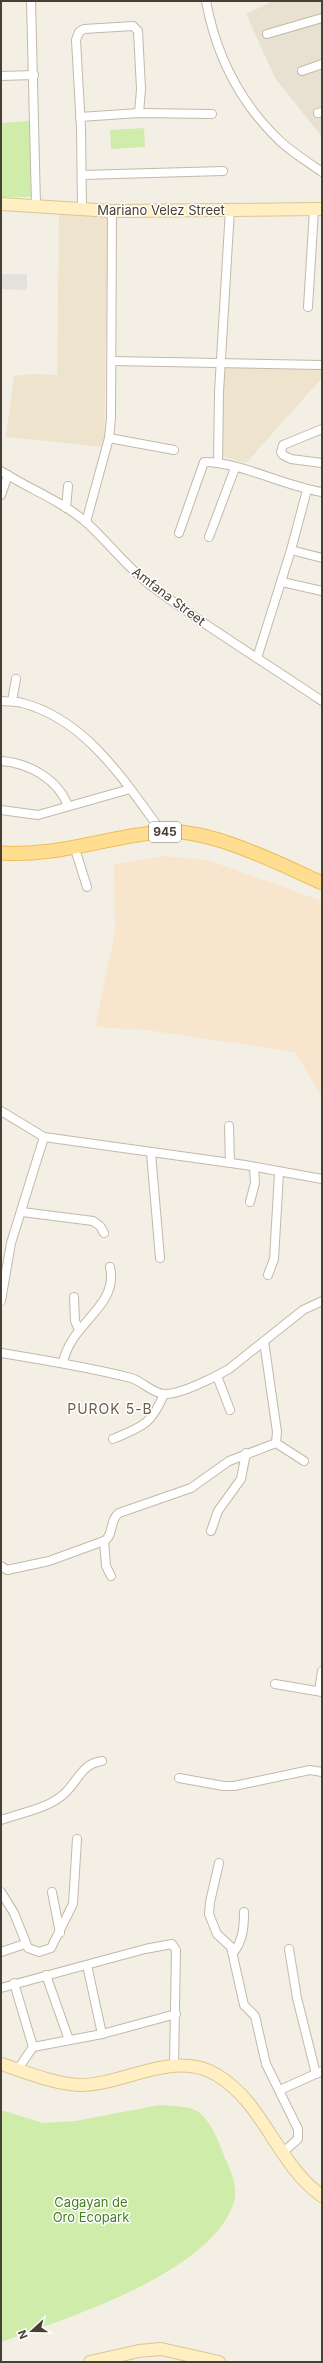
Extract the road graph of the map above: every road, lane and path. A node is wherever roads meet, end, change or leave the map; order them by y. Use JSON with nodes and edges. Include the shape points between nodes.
{"nodes":[{"id":1,"x":31,"y":1,"type":"edge"},
{"id":2,"x":206,"y":1,"type":"edge"},
{"id":3,"x":322,"y":18,"type":"edge"},
{"id":4,"x":267,"y":34,"type":"dead end"},
{"id":5,"x":322,"y":64,"type":"edge"},
{"id":6,"x":302,"y":71,"type":"dead end"},
{"id":7,"x":34,"y":75,"type":"junction"},
{"id":8,"x":1,"y":76,"type":"edge"},
{"id":9,"x":139,"y":113,"type":"junction"},
{"id":10,"x":212,"y":114,"type":"dead end"},
{"id":11,"x":80,"y":117,"type":"junction"},
{"id":12,"x":222,"y":171,"type":"dead end"},
{"id":13,"x":322,"y":172,"type":"edge"},
{"id":14,"x":82,"y":175,"type":"junction"},
{"id":15,"x":1,"y":204,"type":"edge"},
{"id":16,"x":36,"y":205,"type":"junction"},
{"id":17,"x":230,"y":209,"type":"junction"},
{"id":18,"x":318,"y":209,"type":"edge"},
{"id":19,"x":82,"y":210,"type":"junction"},
{"id":20,"x":112,"y":211,"type":"junction"},
{"id":21,"x":308,"y":307,"type":"dead end"},
{"id":22,"x":113,"y":361,"type":"junction"},
{"id":23,"x":221,"y":363,"type":"junction"},
{"id":24,"x":322,"y":365,"type":"edge"},
{"id":25,"x":322,"y":429,"type":"edge"},
{"id":26,"x":109,"y":438,"type":"junction"},
{"id":27,"x":174,"y":450,"type":"dead end"},
{"id":28,"x":218,"y":463,"type":"junction"},
{"id":29,"x":322,"y":463,"type":"edge"},
{"id":30,"x":235,"y":468,"type":"junction"},
{"id":31,"x":4,"y":473,"type":"edge"},
{"id":32,"x":68,"y":486,"type":"dead end"},
{"id":33,"x":307,"y":490,"type":"junction"},
{"id":34,"x":322,"y":492,"type":"edge"},
{"id":35,"x":1,"y":495,"type":"edge"},
{"id":36,"x":66,"y":508,"type":"junction"},
{"id":37,"x":86,"y":522,"type":"junction"},
{"id":38,"x":179,"y":533,"type":"dead end"},
{"id":39,"x":209,"y":537,"type":"dead end"},
{"id":40,"x":291,"y":550,"type":"junction"},
{"id":41,"x":322,"y":558,"type":"edge"},
{"id":42,"x":282,"y":582,"type":"junction"},
{"id":43,"x":322,"y":591,"type":"edge"},
{"id":44,"x":257,"y":658,"type":"junction"},
{"id":45,"x":16,"y":679,"type":"dead end"},
{"id":46,"x":1,"y":701,"type":"edge"},
{"id":47,"x":12,"y":701,"type":"junction"},
{"id":48,"x":322,"y":701,"type":"edge"},
{"id":49,"x":1,"y":761,"type":"edge"},
{"id":50,"x":130,"y":789,"type":"junction"},
{"id":51,"x":68,"y":806,"type":"junction"},
{"id":52,"x":1,"y":810,"type":"edge"},
{"id":53,"x":162,"y":832,"type":"junction"},
{"id":54,"x":75,"y":849,"type":"junction"},
{"id":55,"x":1,"y":853,"type":"edge"},
{"id":56,"x":322,"y":882,"type":"edge"},
{"id":57,"x":87,"y":887,"type":"dead end"},
{"id":58,"x":1,"y":1111,"type":"edge"},
{"id":59,"x":229,"y":1126,"type":"dead end"},
{"id":60,"x":44,"y":1137,"type":"junction"},
{"id":61,"x":150,"y":1153,"type":"junction"},
{"id":62,"x":230,"y":1163,"type":"junction"},
{"id":63,"x":254,"y":1167,"type":"junction"},
{"id":64,"x":279,"y":1173,"type":"junction"},
{"id":65,"x":322,"y":1179,"type":"edge"},
{"id":66,"x":250,"y":1202,"type":"dead end"},
{"id":67,"x":22,"y":1212,"type":"junction"},
{"id":68,"x":104,"y":1233,"type":"dead end"},
{"id":69,"x":160,"y":1258,"type":"dead end"},
{"id":70,"x":110,"y":1266,"type":"dead end"},
{"id":71,"x":268,"y":1275,"type":"dead end"},
{"id":72,"x":74,"y":1297,"type":"dead end"},
{"id":73,"x":322,"y":1300,"type":"edge"},
{"id":74,"x":1,"y":1301,"type":"edge"},
{"id":75,"x":79,"y":1330,"type":"junction"},
{"id":76,"x":264,"y":1341,"type":"junction"},
{"id":77,"x":1,"y":1353,"type":"edge"},
{"id":78,"x":64,"y":1363,"type":"junction"},
{"id":79,"x":217,"y":1376,"type":"junction"},
{"id":80,"x":164,"y":1394,"type":"junction"},
{"id":81,"x":230,"y":1410,"type":"dead end"},
{"id":82,"x":114,"y":1439,"type":"dead end"},
{"id":83,"x":276,"y":1442,"type":"junction"},
{"id":84,"x":246,"y":1453,"type":"junction"},
{"id":85,"x":304,"y":1461,"type":"dead end"},
{"id":86,"x":211,"y":1531,"type":"dead end"},
{"id":87,"x":104,"y":1541,"type":"junction"},
{"id":88,"x":1,"y":1566,"type":"edge"},
{"id":89,"x":111,"y":1576,"type":"dead end"},
{"id":90,"x":322,"y":1671,"type":"edge"},
{"id":91,"x":275,"y":1684,"type":"dead end"},
{"id":92,"x":320,"y":1691,"type":"edge"},
{"id":93,"x":102,"y":1761,"type":"dead end"},
{"id":94,"x":322,"y":1772,"type":"edge"},
{"id":95,"x":179,"y":1778,"type":"dead end"},
{"id":96,"x":1,"y":1820,"type":"edge"},
{"id":97,"x":77,"y":1839,"type":"dead end"},
{"id":98,"x":219,"y":1863,"type":"dead end"},
{"id":99,"x":1,"y":1892,"type":"edge"},
{"id":100,"x":52,"y":1892,"type":"dead end"},
{"id":101,"x":244,"y":1912,"type":"dead end"},
{"id":102,"x":60,"y":1933,"type":"junction"},
{"id":103,"x":25,"y":1944,"type":"junction"},
{"id":104,"x":289,"y":1948,"type":"dead end"},
{"id":105,"x":1,"y":1952,"type":"edge"},
{"id":106,"x":233,"y":1953,"type":"junction"},
{"id":107,"x":87,"y":1965,"type":"junction"},
{"id":108,"x":46,"y":1975,"type":"junction"},
{"id":109,"x":14,"y":1983,"type":"junction"},
{"id":110,"x":1,"y":1988,"type":"edge"},
{"id":111,"x":176,"y":2014,"type":"junction"},
{"id":112,"x":102,"y":2034,"type":"junction"},
{"id":113,"x":69,"y":2040,"type":"junction"},
{"id":114,"x":33,"y":2047,"type":"junction"},
{"id":115,"x":1,"y":2064,"type":"edge"},
{"id":116,"x":174,"y":2066,"type":"junction"},
{"id":117,"x":18,"y":2070,"type":"junction"},
{"id":118,"x":319,"y":2072,"type":"edge"},
{"id":119,"x":280,"y":2090,"type":"junction"},
{"id":120,"x":282,"y":2153,"type":"junction"},
{"id":121,"x":322,"y":2196,"type":"edge"},
{"id":122,"x":90,"y":2362,"type":"edge"},
{"id":123,"x":220,"y":2362,"type":"edge"}],
"edges":[{"from":1,"to":7,"type":"street"},
{"from":2,"to":13,"type":"street","via":[[216,46],[245,100],[281,142]]},
{"from":3,"to":4,"type":"street"},
{"from":5,"to":6,"type":"street"},
{"from":7,"to":8,"type":"street"},
{"from":7,"to":16,"type":"street"},
{"from":9,"to":10,"type":"street"},
{"from":9,"to":11,"type":"street"},
{"from":9,"to":11,"type":"street","via":[[141,81],[138,31],[133,26],[84,29],[76,34]]},
{"from":11,"to":14,"type":"street"},
{"from":12,"to":14,"type":"street"},
{"from":14,"to":19,"type":"street"},
{"from":15,"to":16,"type":"street","name":"Mariano Velez Street"},
{"from":16,"to":19,"type":"street","name":"Mariano Velez Street"},
{"from":17,"to":18,"type":"street","name":"Mariano Velez Street"},
{"from":17,"to":20,"type":"street","name":"Mariano Velez Street"},
{"from":17,"to":23,"type":"street"},
{"from":18,"to":21,"type":"street"},
{"from":19,"to":20,"type":"street","name":"Mariano Velez Street"},
{"from":20,"to":22,"type":"street"},
{"from":22,"to":23,"type":"street"},
{"from":22,"to":26,"type":"street"},
{"from":23,"to":24,"type":"street"},
{"from":23,"to":28,"type":"street"},
{"from":25,"to":29,"type":"street","via":[[284,445],[282,452],[292,459]]},
{"from":26,"to":27,"type":"street"},
{"from":26,"to":37,"type":"street"},
{"from":28,"to":30,"type":"street"},
{"from":28,"to":38,"type":"street","via":[[204,462]]},
{"from":30,"to":33,"type":"street"},
{"from":30,"to":39,"type":"street"},
{"from":31,"to":35,"type":"street"},
{"from":31,"to":36,"type":"street","name":"Amfana Street"},
{"from":32,"to":36,"type":"street"},
{"from":33,"to":34,"type":"street"},
{"from":33,"to":40,"type":"street"},
{"from":36,"to":37,"type":"street","name":"Amfana Street"},
{"from":37,"to":44,"type":"street","name":"Amfana Street","via":[[153,588],[228,641]]},
{"from":40,"to":41,"type":"street"},
{"from":40,"to":42,"type":"street"},
{"from":42,"to":43,"type":"street"},
{"from":42,"to":44,"type":"street"},
{"from":44,"to":48,"type":"street","name":"Amfana Street"},
{"from":45,"to":47,"type":"street"},
{"from":46,"to":47,"type":"street"},
{"from":47,"to":50,"type":"street","via":[[40,709],[70,728],[98,749]]},
{"from":49,"to":51,"type":"street","via":[[23,764],[37,771],[59,790]]},
{"from":50,"to":51,"type":"street"},
{"from":50,"to":53,"type":"street"},
{"from":51,"to":52,"type":"street","via":[[38,815]]},
{"from":53,"to":54,"type":"main road","number":"945"},
{"from":53,"to":56,"type":"main road","number":"945","via":[[182,832],[213,839]]},
{"from":54,"to":55,"type":"main road","number":"945","via":[[21,855]]},
{"from":54,"to":57,"type":"street"},
{"from":58,"to":60,"type":"street"},
{"from":59,"to":62,"type":"street"},
{"from":60,"to":61,"type":"street"},
{"from":60,"to":67,"type":"street"},
{"from":61,"to":62,"type":"street"},
{"from":61,"to":69,"type":"street"},
{"from":62,"to":63,"type":"street"},
{"from":63,"to":64,"type":"street"},
{"from":63,"to":66,"type":"street","via":[[255,1183]]},
{"from":64,"to":65,"type":"street"},
{"from":64,"to":71,"type":"street","via":[[274,1259]]},
{"from":67,"to":68,"type":"street","via":[[93,1221]]},
{"from":67,"to":74,"type":"street","via":[[11,1243]]},
{"from":70,"to":75,"type":"street","via":[[112,1278],[107,1296]]},
{"from":72,"to":75,"type":"street","via":[[75,1320]]},
{"from":73,"to":76,"type":"street","via":[[308,1306]]},
{"from":75,"to":78,"type":"street","via":[[66,1350]]},
{"from":76,"to":79,"type":"street","via":[[238,1363]]},
{"from":76,"to":83,"type":"street","via":[[277,1432]]},
{"from":77,"to":78,"type":"street"},
{"from":78,"to":80,"type":"street","via":[[131,1378]]},
{"from":79,"to":80,"type":"street"},
{"from":79,"to":81,"type":"street"},
{"from":80,"to":82,"type":"street","via":[[150,1421]]},
{"from":83,"to":84,"type":"street"},
{"from":83,"to":85,"type":"street"},
{"from":84,"to":86,"type":"street","via":[[241,1479],[218,1511]]},
{"from":84,"to":87,"type":"street","via":[[229,1461],[190,1488],[119,1513],[111,1522],[109,1536]]},
{"from":87,"to":88,"type":"street","via":[[30,1566],[7,1570]]},
{"from":87,"to":89,"type":"street","via":[[106,1566]]},
{"from":90,"to":92,"type":"street"},
{"from":91,"to":92,"type":"street"},
{"from":93,"to":96,"type":"street","via":[[89,1765],[67,1792],[49,1805]]},
{"from":94,"to":95,"type":"street","via":[[310,1770],[234,1786]]},
{"from":97,"to":102,"type":"street","via":[[73,1904]]},
{"from":98,"to":106,"type":"street","via":[[209,1914],[217,1934],[229,1942]]},
{"from":99,"to":103,"type":"street","via":[[14,1913]]},
{"from":100,"to":102,"type":"street"},
{"from":101,"to":106,"type":"street","via":[[243,1933]]},
{"from":102,"to":103,"type":"street","via":[[51,1948],[45,1951],[32,1951]]},
{"from":103,"to":105,"type":"street"},
{"from":104,"to":118,"type":"street","via":[[297,1998]]},
{"from":106,"to":119,"type":"street","via":[[244,2005],[255,2016],[266,2064]]},
{"from":107,"to":108,"type":"street"},
{"from":107,"to":111,"type":"street","via":[[172,1944],[176,1950]]},
{"from":107,"to":112,"type":"street"},
{"from":108,"to":109,"type":"street"},
{"from":108,"to":113,"type":"street"},
{"from":109,"to":110,"type":"street"},
{"from":109,"to":114,"type":"street"},
{"from":111,"to":112,"type":"street"},
{"from":111,"to":116,"type":"street"},
{"from":112,"to":113,"type":"street"},
{"from":113,"to":114,"type":"street"},
{"from":114,"to":117,"type":"street"},
{"from":115,"to":117,"type":"street"},
{"from":116,"to":117,"type":"street","via":[[96,2084],[80,2085]]},
{"from":116,"to":120,"type":"street","via":[[208,2071],[225,2080],[249,2104]]},
{"from":118,"to":119,"type":"street"},
{"from":119,"to":120,"type":"street","via":[[299,2133],[295,2143]]},
{"from":120,"to":121,"type":"street","via":[[293,2168]]},
{"from":122,"to":123,"type":"street","via":[[122,2354],[161,2349]]}]}
